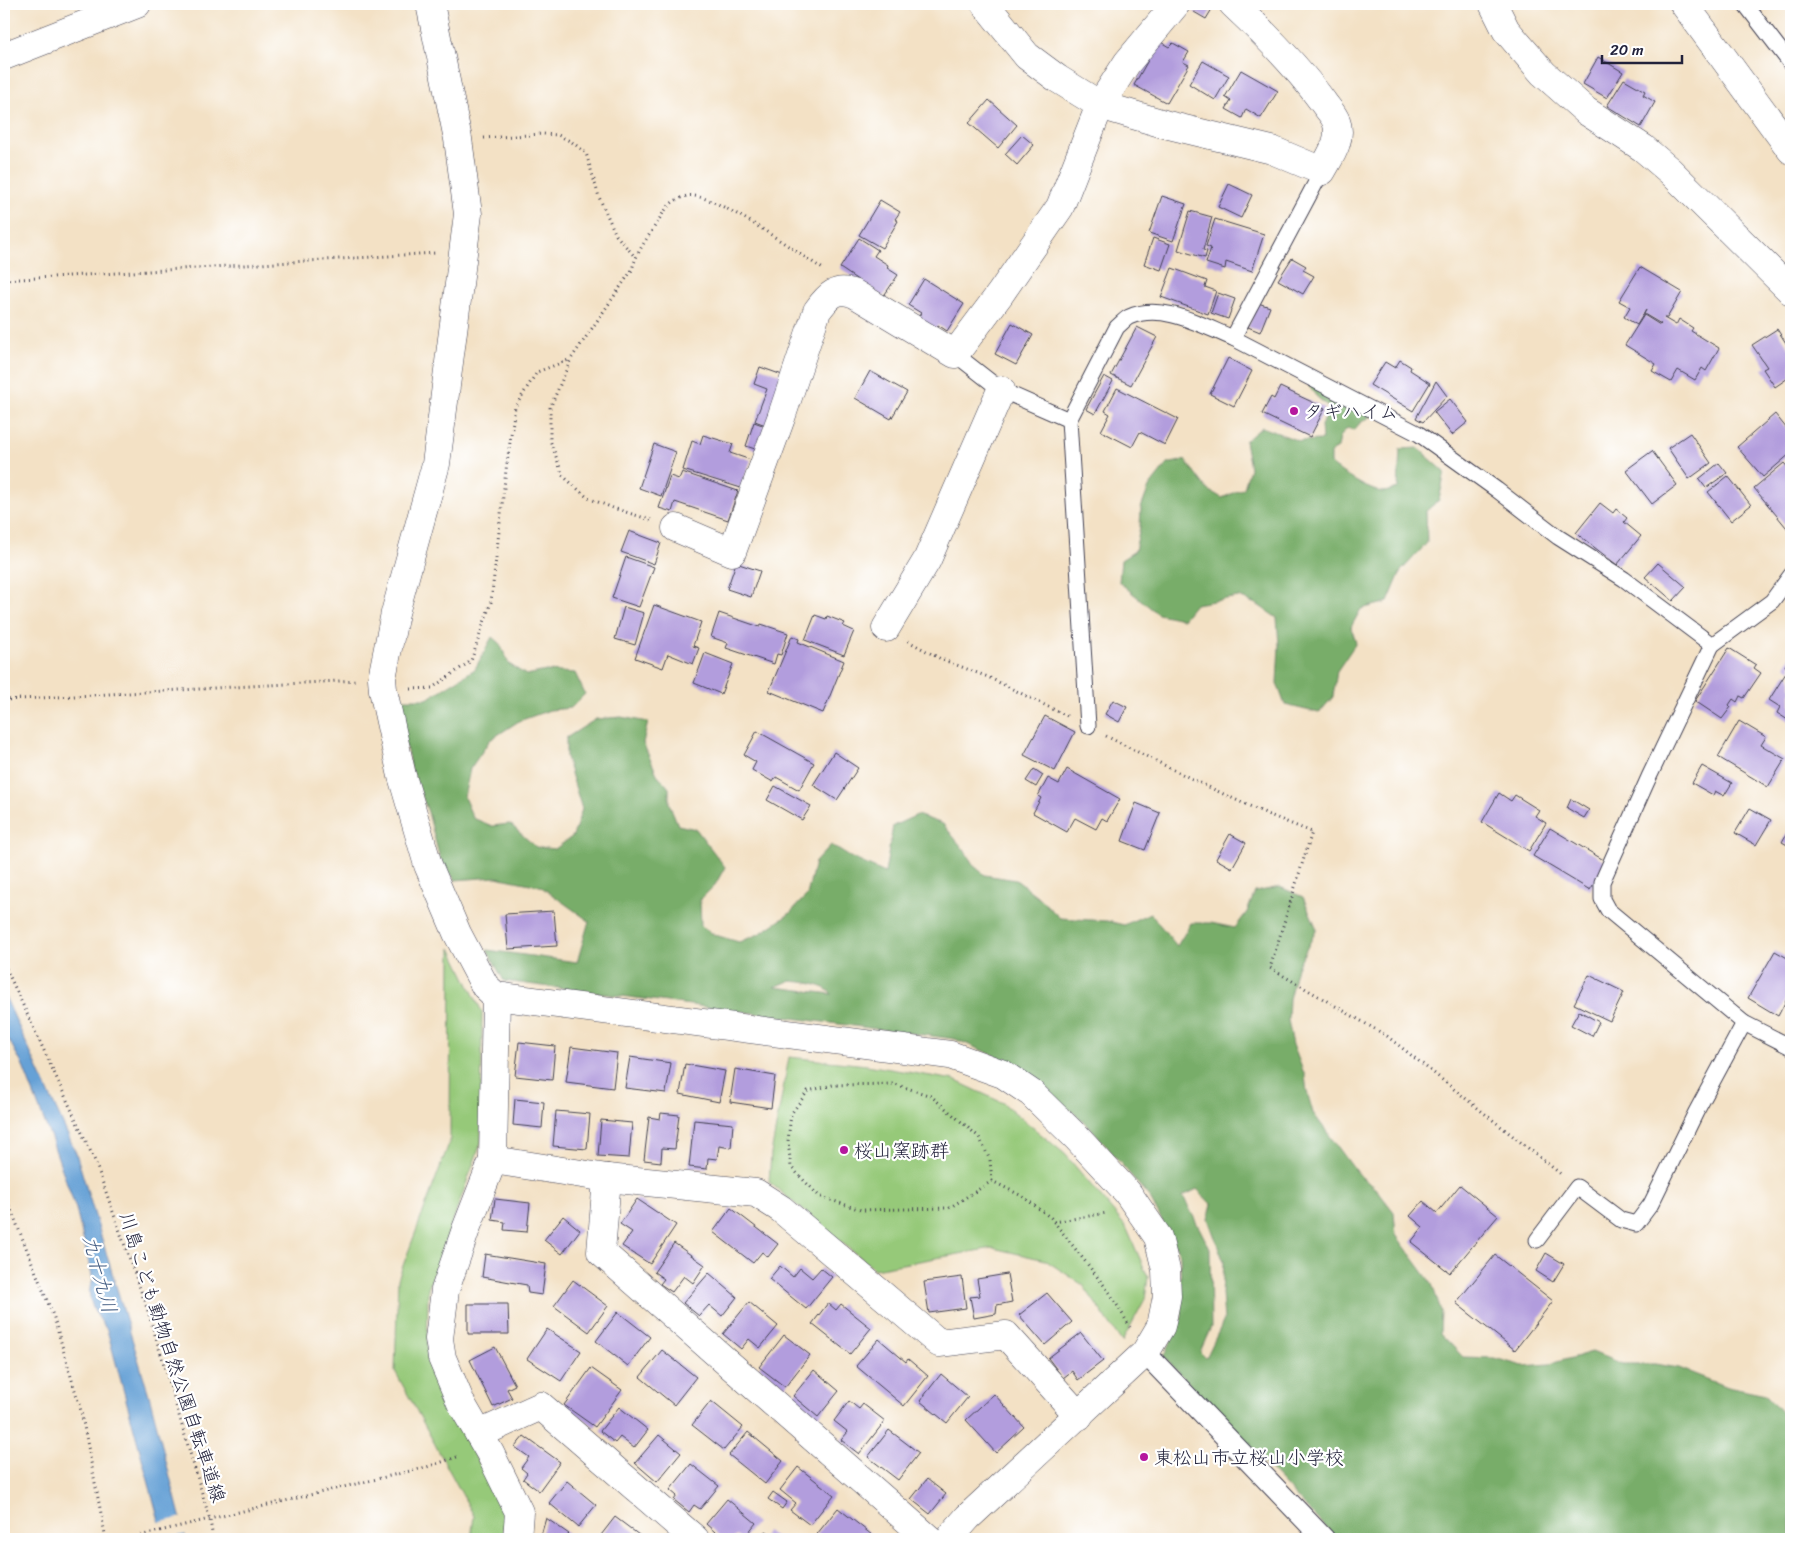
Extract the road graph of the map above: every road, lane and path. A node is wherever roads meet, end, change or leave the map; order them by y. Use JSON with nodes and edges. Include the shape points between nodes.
{"nodes":[{"id":1,"x":137,"y":4,"type":"edge"},
{"id":2,"x":430,"y":4,"type":"edge"},
{"id":3,"x":985,"y":4,"type":"edge"},
{"id":4,"x":1176,"y":4,"type":"edge"},
{"id":5,"x":1232,"y":4,"type":"edge"},
{"id":6,"x":1493,"y":4,"type":"edge"},
{"id":7,"x":1684,"y":4,"type":"edge"},
{"id":8,"x":1745,"y":4,"type":"edge"},
{"id":9,"x":4,"y":56,"type":"edge"},
{"id":10,"x":1791,"y":64,"type":"edge"},
{"id":11,"x":1100,"y":105,"type":"junction"},
{"id":12,"x":458,"y":139,"type":"junction"},
{"id":13,"x":1791,"y":150,"type":"edge"},
{"id":14,"x":1322,"y":171,"type":"junction"},
{"id":15,"x":464,"y":254,"type":"junction"},
{"id":16,"x":635,"y":257,"type":"junction"},
{"id":17,"x":1786,"y":276,"type":"edge"},
{"id":18,"x":4,"y":280,"type":"edge"},
{"id":19,"x":837,"y":292,"type":"junction"},
{"id":20,"x":1233,"y":338,"type":"junction"},
{"id":21,"x":955,"y":354,"type":"junction"},
{"id":22,"x":571,"y":359,"type":"junction"},
{"id":23,"x":1001,"y":390,"type":"junction"},
{"id":24,"x":1069,"y":420,"type":"junction"},
{"id":25,"x":676,"y":528,"type":"joint"},
{"id":26,"x":1791,"y":576,"type":"edge"},
{"id":27,"x":886,"y":628,"type":"joint"},
{"id":28,"x":1712,"y":645,"type":"junction"},
{"id":29,"x":383,"y":684,"type":"junction"},
{"id":30,"x":4,"y":700,"type":"edge"},
{"id":31,"x":1088,"y":726,"type":"junction"},
{"id":32,"x":4,"y":964,"type":"edge"},
{"id":33,"x":496,"y":996,"type":"junction"},
{"id":34,"x":1744,"y":1023,"type":"junction"},
{"id":35,"x":1791,"y":1047,"type":"edge"},
{"id":36,"x":492,"y":1160,"type":"junction"},
{"id":37,"x":607,"y":1178,"type":"junction"},
{"id":38,"x":992,"y":1181,"type":"junction"},
{"id":39,"x":1577,"y":1187,"type":"junction"},
{"id":40,"x":4,"y":1192,"type":"edge"},
{"id":41,"x":1111,"y":1212,"type":"dead end"},
{"id":42,"x":1054,"y":1222,"type":"junction"},
{"id":43,"x":1537,"y":1240,"type":"dead end"},
{"id":44,"x":1145,"y":1354,"type":"junction"},
{"id":45,"x":1079,"y":1416,"type":"junction"},
{"id":46,"x":479,"y":1434,"type":"junction"},
{"id":47,"x":465,"y":1457,"type":"dead end"},
{"id":48,"x":210,"y":1520,"type":"junction"},
{"id":49,"x":106,"y":1539,"type":"edge"},
{"id":50,"x":126,"y":1539,"type":"edge"},
{"id":51,"x":213,"y":1539,"type":"edge"},
{"id":52,"x":517,"y":1539,"type":"edge"},
{"id":53,"x":695,"y":1539,"type":"edge"},
{"id":54,"x":929,"y":1539,"type":"edge"},
{"id":55,"x":951,"y":1539,"type":"edge"},
{"id":56,"x":1324,"y":1539,"type":"edge"}],
"edges":[{"from":1,"to":9,"type":"street"},
{"from":2,"to":12,"type":"street"},
{"from":3,"to":11,"type":"street","via":[[1027,56]]},
{"from":4,"to":11,"type":"street","via":[[1127,64]]},
{"from":5,"to":14,"type":"street","via":[[1316,92],[1336,121],[1338,135]]},
{"from":6,"to":17,"type":"street","via":[[1506,30],[1543,73],[1586,111],[1643,148]]},
{"from":7,"to":13,"type":"street"},
{"from":8,"to":10,"type":"lane"},
{"from":11,"to":14,"type":"street","via":[[1272,150]]},
{"from":11,"to":21,"type":"street","via":[[1060,206]]},
{"from":12,"to":15,"type":"street","via":[[468,214]]},
{"from":12,"to":16,"type":"path","via":[[543,134],[558,135],[572,142],[586,153],[599,196],[616,235]]},
{"from":14,"to":20,"type":"lane"},
{"from":15,"to":18,"type":"path","via":[[435,253]]},
{"from":15,"to":29,"type":"street","via":[[436,464],[395,612]]},
{"from":16,"to":19,"type":"path","via":[[670,203],[688,195],[698,196],[738,214],[829,273]]},
{"from":16,"to":22,"type":"path","via":[[632,270]]},
{"from":19,"to":21,"type":"street","via":[[845,290],[855,294]]},
{"from":19,"to":25,"type":"street","via":[[826,298],[817,311],[732,552]]},
{"from":20,"to":24,"type":"lane","via":[[1180,317],[1160,313],[1127,318],[1118,327]]},
{"from":20,"to":28,"type":"lane","via":[[1419,434]]},
{"from":21,"to":23,"type":"lane"},
{"from":22,"to":25,"type":"path","via":[[550,408],[550,440],[563,476],[588,498]]},
{"from":22,"to":29,"type":"path","via":[[537,372],[515,407],[492,602],[470,661],[432,688]]},
{"from":23,"to":24,"type":"lane"},
{"from":23,"to":27,"type":"street","via":[[928,560]]},
{"from":24,"to":31,"type":"lane"},
{"from":26,"to":28,"type":"lane","via":[[1772,601]]},
{"from":27,"to":31,"type":"path","via":[[941,660],[988,677]]},
{"from":28,"to":34,"type":"lane","via":[[1602,882],[1602,898],[1608,910]]},
{"from":29,"to":30,"type":"path"},
{"from":29,"to":33,"type":"street","via":[[402,776],[428,865],[485,986]]},
{"from":31,"to":39,"type":"path","via":[[1214,790],[1312,832],[1270,968],[1387,1036]]},
{"from":32,"to":48,"type":"path","name":"川島こども動物自然公園自転車道線","via":[[95,1161],[148,1311]]},
{"from":33,"to":36,"type":"street"},
{"from":33,"to":44,"type":"street","via":[[950,1055],[1003,1074],[1031,1093],[1077,1138],[1127,1192],[1158,1238],[1166,1270],[1167,1296],[1161,1326]]},
{"from":34,"to":35,"type":"lane"},
{"from":34,"to":39,"type":"lane","via":[[1651,1204],[1636,1224],[1621,1220]]},
{"from":36,"to":37,"type":"street"},
{"from":36,"to":46,"type":"street","via":[[445,1290],[439,1339],[442,1358],[461,1403]]},
{"from":37,"to":45,"type":"street","via":[[756,1193],[781,1209],[939,1343],[1006,1335]]},
{"from":37,"to":54,"type":"street","via":[[601,1252]]},
{"from":38,"to":38,"type":"path","via":[[949,1208],[861,1210],[819,1196],[791,1167],[788,1141],[791,1114],[808,1091],[832,1085],[895,1084],[931,1096],[979,1137],[990,1160]]},
{"from":38,"to":42,"type":"path","via":[[1022,1196]]},
{"from":39,"to":43,"type":"lane"},
{"from":40,"to":49,"type":"path","via":[[54,1318],[82,1411]]},
{"from":41,"to":42,"type":"path"},
{"from":42,"to":44,"type":"path","via":[[1110,1294]]},
{"from":44,"to":45,"type":"street"},
{"from":44,"to":56,"type":"street"},
{"from":45,"to":55,"type":"street","via":[[968,1517]]},
{"from":46,"to":52,"type":"street","via":[[519,1512]]},
{"from":46,"to":53,"type":"street","via":[[541,1406]]},
{"from":47,"to":48,"type":"path","via":[[457,1456],[427,1467]]},
{"from":48,"to":50,"type":"path"},
{"from":48,"to":51,"type":"path","name":"川島こども動物自然公園自転車道線"}]}
